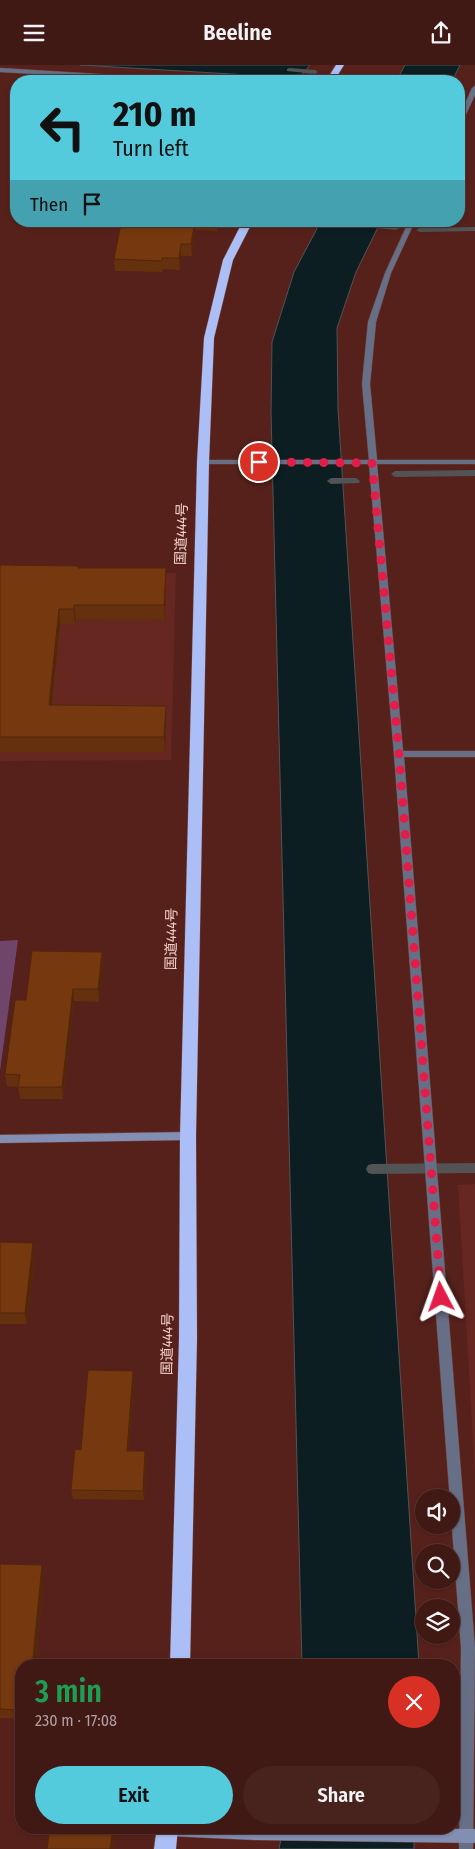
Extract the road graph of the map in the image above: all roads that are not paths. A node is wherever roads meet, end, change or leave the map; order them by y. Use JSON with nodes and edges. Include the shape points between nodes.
{"nodes":[{"id":1,"x":0,"y":70,"type":"edge"},
{"id":2,"x":82,"y":75,"type":"edge"},
{"id":3,"x":475,"y":88,"type":"edge"},
{"id":4,"x":465,"y":110,"type":"edge"},
{"id":5,"x":245,"y":227,"type":"edge"},
{"id":6,"x":409,"y":227,"type":"edge"},
{"id":7,"x":203,"y":462,"type":"junction"},
{"id":8,"x":475,"y":462,"type":"edge"},
{"id":9,"x":372,"y":463,"type":"junction"},
{"id":10,"x":399,"y":754,"type":"junction"},
{"id":11,"x":475,"y":754,"type":"edge"},
{"id":12,"x":188,"y":1136,"type":"junction"},
{"id":13,"x":0,"y":1139,"type":"edge"},
{"id":14,"x":180,"y":1659,"type":"edge"},
{"id":15,"x":211,"y":1834,"type":"edge"},
{"id":16,"x":300,"y":1834,"type":"edge"},
{"id":17,"x":167,"y":1835,"type":"edge"},
{"id":18,"x":469,"y":1841,"type":"edge"}],
"edges":[{"from":1,"to":2,"type":"street"},
{"from":3,"to":4,"type":"street"},
{"from":5,"to":7,"type":"highway","name":"国道444号","via":[[228,260],[209,338]]},
{"from":6,"to":9,"type":"street","via":[[388,273],[372,322],[366,384]]},
{"from":7,"to":9,"type":"street"},
{"from":7,"to":12,"type":"highway","name":"国道444号"},
{"from":8,"to":9,"type":"street"},
{"from":9,"to":10,"type":"street"},
{"from":10,"to":11,"type":"street"},
{"from":10,"to":18,"type":"street","via":[[468,1648]]},
{"from":12,"to":13,"type":"street"},
{"from":12,"to":14,"type":"highway","name":"国道444号","via":[[188,1339]]},
{"from":15,"to":17,"type":"street"},
{"from":16,"to":18,"type":"street","via":[[436,1837]]}]}
